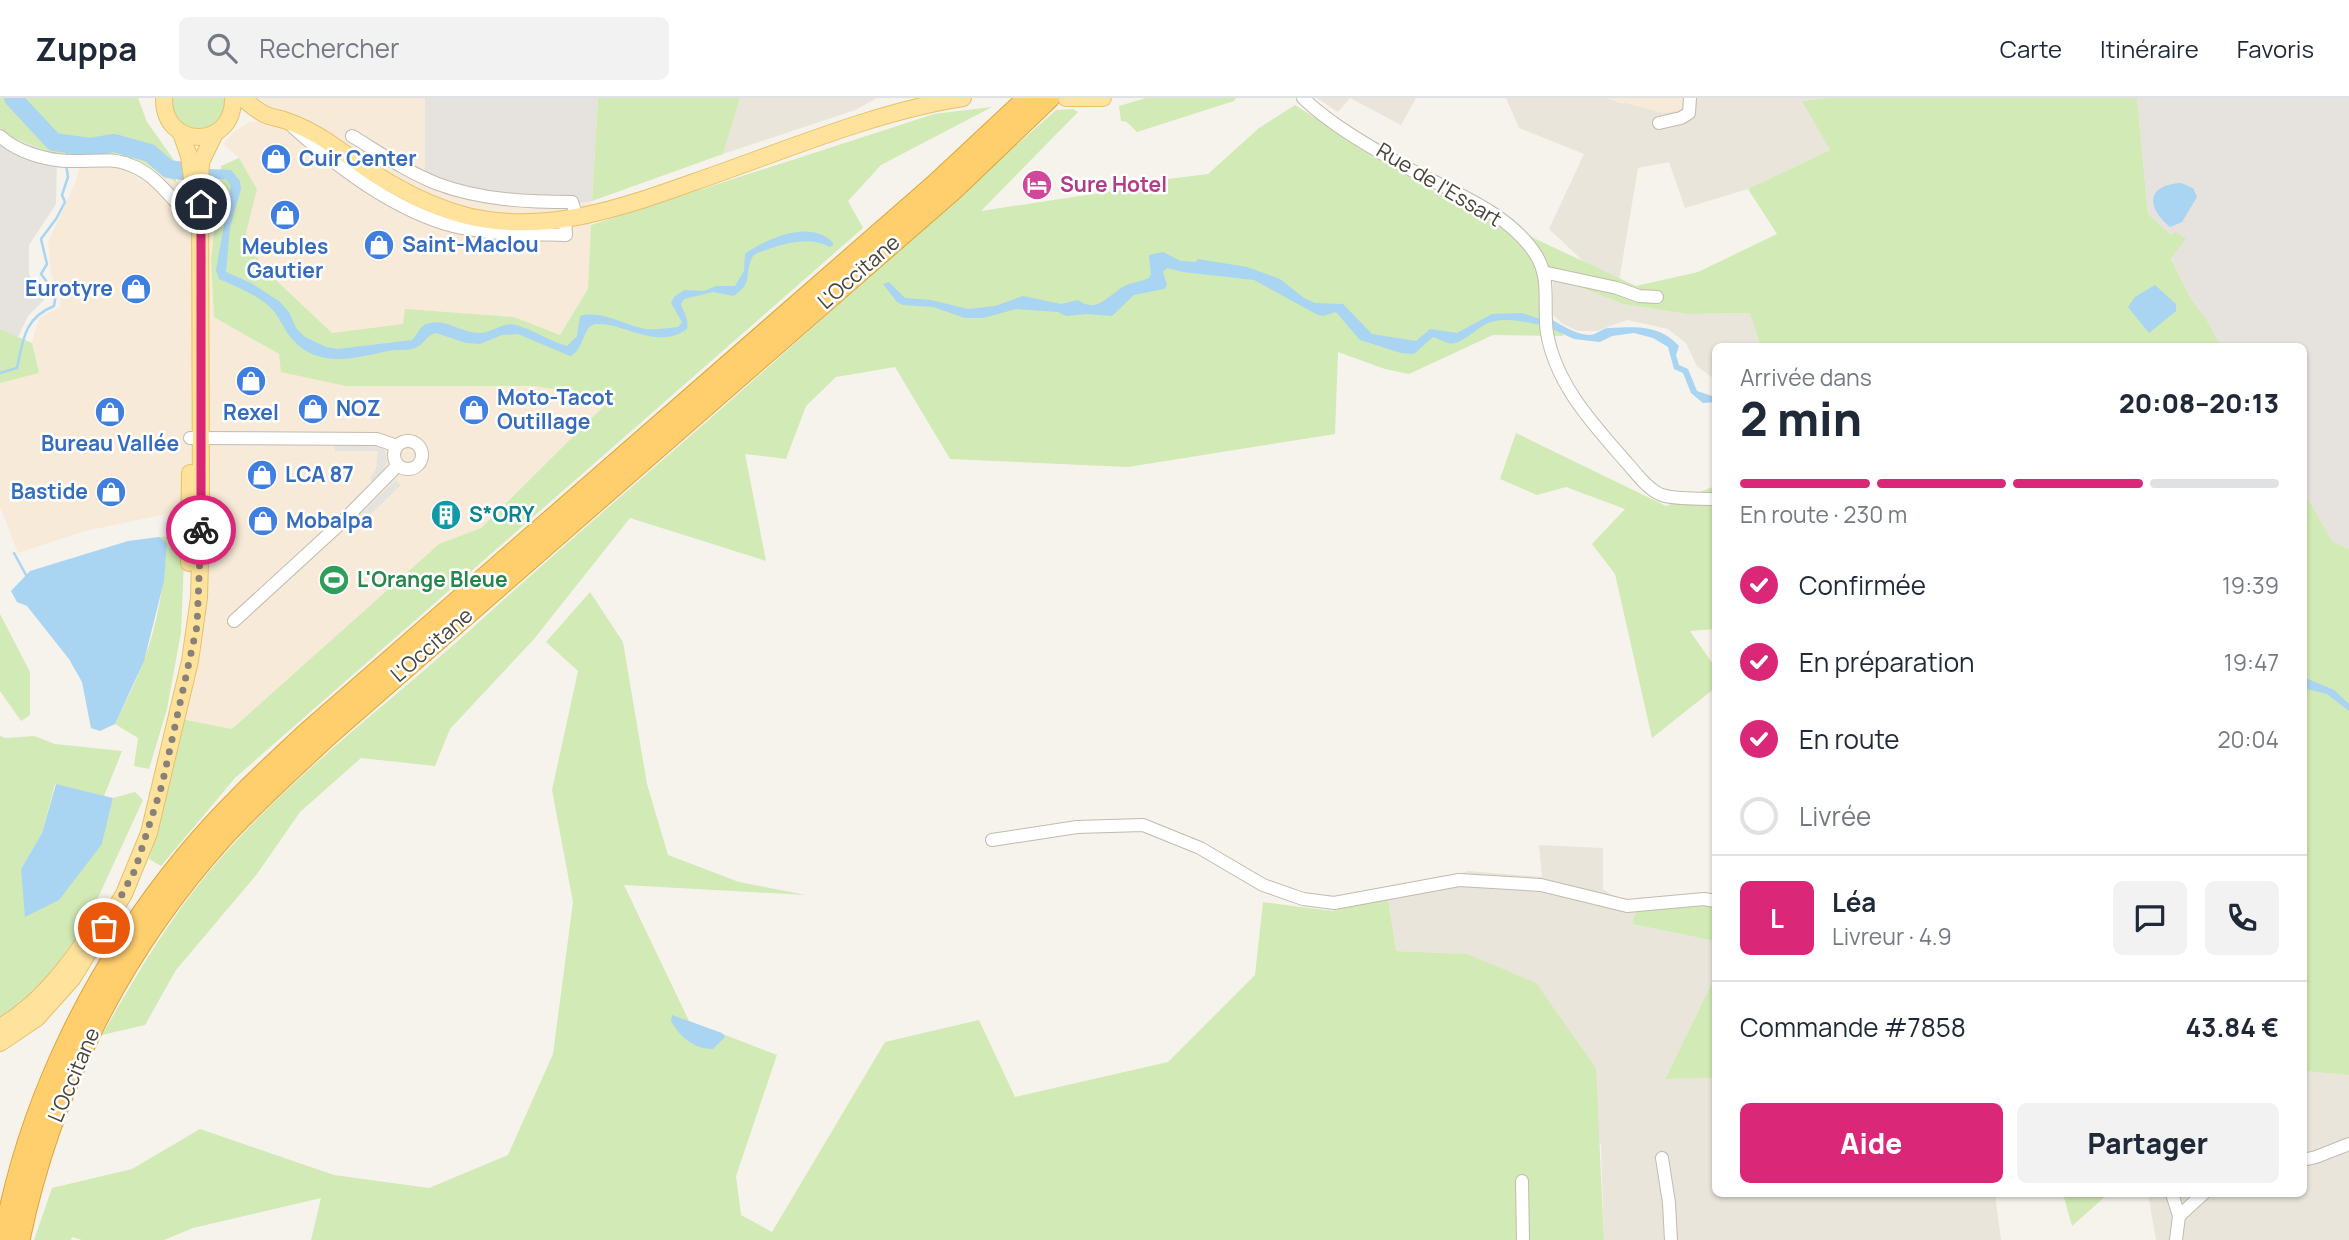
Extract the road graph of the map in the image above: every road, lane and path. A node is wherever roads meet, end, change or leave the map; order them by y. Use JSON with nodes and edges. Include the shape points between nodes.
{"nodes":[{"id":1,"x":233,"y":98,"type":"edge"},
{"id":2,"x":242,"y":98,"type":"edge"},
{"id":3,"x":963,"y":98,"type":"edge"},
{"id":4,"x":1027,"y":98,"type":"edge"},
{"id":5,"x":1050,"y":98,"type":"edge"},
{"id":6,"x":1066,"y":98,"type":"edge"},
{"id":7,"x":1103,"y":98,"type":"edge"},
{"id":8,"x":1303,"y":98,"type":"edge"},
{"id":9,"x":1690,"y":98,"type":"edge"},
{"id":10,"x":1093,"y":99,"type":"edge"},
{"id":11,"x":159,"y":101,"type":"edge"},
{"id":12,"x":917,"y":103,"type":"edge"},
{"id":13,"x":263,"y":114,"type":"junction"},
{"id":14,"x":286,"y":121,"type":"junction"},
{"id":15,"x":1659,"y":123,"type":"dead end"},
{"id":16,"x":221,"y":128,"type":"junction"},
{"id":17,"x":181,"y":133,"type":"junction"},
{"id":18,"x":0,"y":136,"type":"edge"},
{"id":19,"x":352,"y":136,"type":"dead end"},
{"id":20,"x":196,"y":204,"type":"junction"},
{"id":21,"x":572,"y":219,"type":"junction"},
{"id":22,"x":1543,"y":272,"type":"junction"},
{"id":23,"x":1657,"y":297,"type":"dead end"},
{"id":24,"x":196,"y":439,"type":"junction"},
{"id":25,"x":397,"y":446,"type":"junction"},
{"id":26,"x":398,"y":465,"type":"junction"},
{"id":27,"x":1712,"y":499,"type":"edge"},
{"id":28,"x":234,"y":621,"type":"dead end"},
{"id":29,"x":992,"y":840,"type":"dead end"},
{"id":30,"x":1712,"y":900,"type":"edge"},
{"id":31,"x":82,"y":954,"type":"junction"},
{"id":32,"x":0,"y":1027,"type":"edge"},
{"id":33,"x":0,"y":1043,"type":"edge"},
{"id":34,"x":2349,"y":1144,"type":"edge"},
{"id":35,"x":1662,"y":1158,"type":"dead end"},
{"id":36,"x":2307,"y":1159,"type":"edge"},
{"id":37,"x":1522,"y":1181,"type":"dead end"},
{"id":38,"x":2173,"y":1197,"type":"edge"},
{"id":39,"x":2200,"y":1197,"type":"edge"},
{"id":40,"x":2179,"y":1216,"type":"junction"},
{"id":41,"x":3,"y":1240,"type":"edge"},
{"id":42,"x":20,"y":1240,"type":"edge"},
{"id":43,"x":1523,"y":1240,"type":"edge"},
{"id":44,"x":1671,"y":1240,"type":"edge"},
{"id":45,"x":2176,"y":1240,"type":"edge"}],
"edges":[{"from":1,"to":16,"type":"main road","via":[[232,112]]},
{"from":2,"to":13,"type":"main road"},
{"from":3,"to":12,"type":"main road"},
{"from":4,"to":41,"type":"highway","name":"L'Occitane","via":[[935,184],[306,733],[208,829],[139,916],[77,1021],[30,1134]]},
{"from":5,"to":42,"type":"highway","name":"L'Occitane","via":[[956,188],[327,737],[223,838],[151,930],[100,1015],[46,1143]]},
{"from":6,"to":10,"type":"main road"},
{"from":7,"to":10,"type":"main road"},
{"from":8,"to":22,"type":"street","name":"Rue de l'Essart","via":[[1400,163],[1486,208],[1536,254]]},
{"from":9,"to":15,"type":"street","via":[[1689,113]]},
{"from":11,"to":17,"type":"main road"},
{"from":12,"to":21,"type":"main road","via":[[621,208]]},
{"from":13,"to":14,"type":"main road"},
{"from":13,"to":16,"type":"main road"},
{"from":14,"to":21,"type":"main road","via":[[317,135],[393,186],[445,209],[496,221]]},
{"from":14,"to":21,"type":"street","via":[[401,206],[453,226],[514,234]]},
{"from":16,"to":17,"type":"main road","via":[[204,137]]},
{"from":16,"to":20,"type":"main road","via":[[201,162]]},
{"from":17,"to":20,"type":"main road"},
{"from":18,"to":20,"type":"street","via":[[35,155],[128,163],[146,172],[176,202]]},
{"from":19,"to":21,"type":"street","via":[[439,185]]},
{"from":20,"to":24,"type":"main road"},
{"from":22,"to":23,"type":"street"},
{"from":22,"to":27,"type":"street","name":"Rue de l'Essart","via":[[1547,331],[1555,362],[1582,411],[1660,495]]},
{"from":24,"to":25,"type":"street","via":[[377,439]]},
{"from":24,"to":31,"type":"main road","via":[[187,610],[164,750],[141,835]]},
{"from":25,"to":26,"type":"street","via":[[394,456]]},
{"from":25,"to":26,"type":"street","via":[[412,442],[423,454],[415,468]]},
{"from":26,"to":28,"type":"street"},
{"from":29,"to":30,"type":"street","via":[[1077,827],[1143,825],[1200,848],[1263,885],[1303,899],[1334,903],[1460,880],[1541,885],[1627,906]]},
{"from":31,"to":32,"type":"main road","via":[[30,1006]]},
{"from":31,"to":33,"type":"main road","via":[[72,979],[50,1005]]},
{"from":34,"to":36,"type":"street"},
{"from":35,"to":44,"type":"street"},
{"from":37,"to":43,"type":"street"},
{"from":38,"to":40,"type":"street"},
{"from":39,"to":40,"type":"street"},
{"from":40,"to":45,"type":"street"}]}
